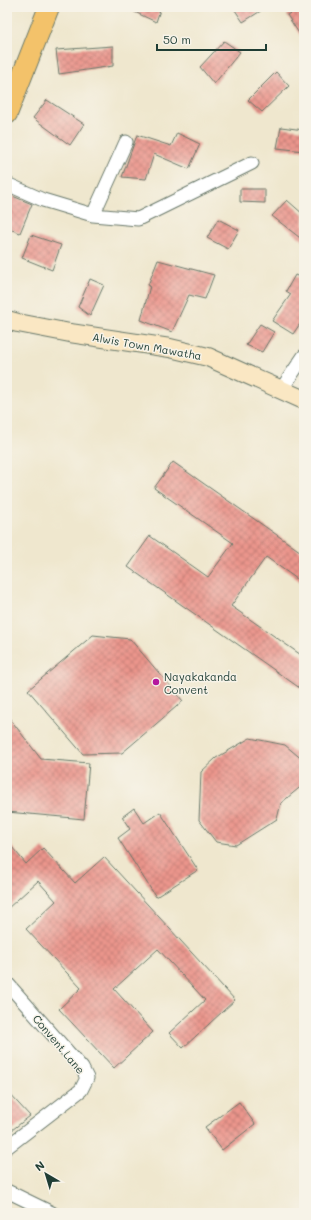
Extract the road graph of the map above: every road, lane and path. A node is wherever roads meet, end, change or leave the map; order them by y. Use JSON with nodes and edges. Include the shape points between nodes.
{"nodes":[{"id":1,"x":49,"y":7,"type":"edge"},
{"id":2,"x":13,"y":82,"type":"edge"},
{"id":3,"x":7,"y":114,"type":"edge"},
{"id":4,"x":126,"y":142,"type":"dead end"},
{"id":5,"x":252,"y":163,"type":"dead end"},
{"id":6,"x":7,"y":184,"type":"edge"},
{"id":7,"x":93,"y":215,"type":"junction"},
{"id":8,"x":7,"y":320,"type":"edge"},
{"id":9,"x":304,"y":356,"type":"edge"},
{"id":10,"x":281,"y":390,"type":"junction"},
{"id":11,"x":304,"y":400,"type":"edge"},
{"id":12,"x":7,"y":983,"type":"edge"},
{"id":13,"x":7,"y":1148,"type":"edge"},
{"id":14,"x":7,"y":1191,"type":"edge"},
{"id":15,"x":52,"y":1213,"type":"edge"}],
"edges":[{"from":1,"to":2,"type":"main road"},
{"from":2,"to":3,"type":"main road"},
{"from":4,"to":7,"type":"street"},
{"from":5,"to":7,"type":"street","via":[[138,219]]},
{"from":6,"to":7,"type":"street","via":[[43,200]]},
{"from":8,"to":10,"type":"street","name":"Alwis Town Mawatha","via":[[208,357]]},
{"from":9,"to":10,"type":"street"},
{"from":10,"to":11,"type":"street","name":"Alwis Town Mawatha"},
{"from":12,"to":13,"type":"street","name":"Convent Lane","via":[[82,1068],[87,1078],[81,1090]]},
{"from":14,"to":15,"type":"street"}]}
